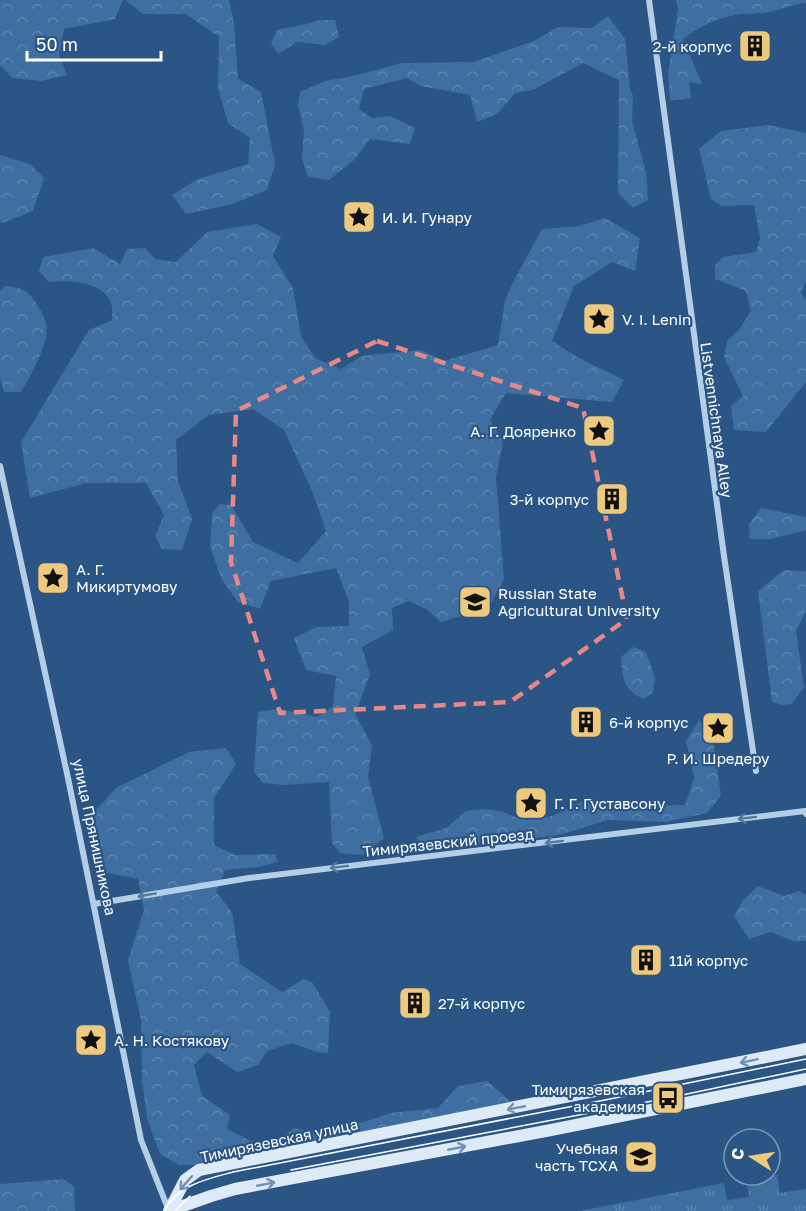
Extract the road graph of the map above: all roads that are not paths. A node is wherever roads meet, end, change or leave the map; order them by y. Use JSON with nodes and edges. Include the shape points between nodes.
{"nodes":[{"id":1,"x":649,"y":0,"type":"edge"},
{"id":2,"x":0,"y":466,"type":"edge"},
{"id":3,"x":756,"y":771,"type":"dead end"},
{"id":4,"x":806,"y":813,"type":"edge"},
{"id":5,"x":94,"y":904,"type":"junction"},
{"id":6,"x":806,"y":1049,"type":"edge"},
{"id":7,"x":806,"y":1079,"type":"edge"},
{"id":8,"x":169,"y":1211,"type":"edge"}],
"edges":[{"from":1,"to":3,"type":"street","name":"Listvennichnaya Alley"},
{"from":2,"to":5,"type":"street","name":"улица Прянишникова"},
{"from":4,"to":5,"type":"street","name":"Тимирязевский проезд","one_way":true,"via":[[249,878]]},
{"from":5,"to":8,"type":"street","name":"улица Прянишникова","via":[[141,1140]]},
{"from":6,"to":8,"type":"main road","name":"Тимирязевская улица","one_way":true,"via":[[199,1170],[185,1180]]},
{"from":8,"to":7,"type":"main road","one_way":true,"via":[[235,1189]]}]}
